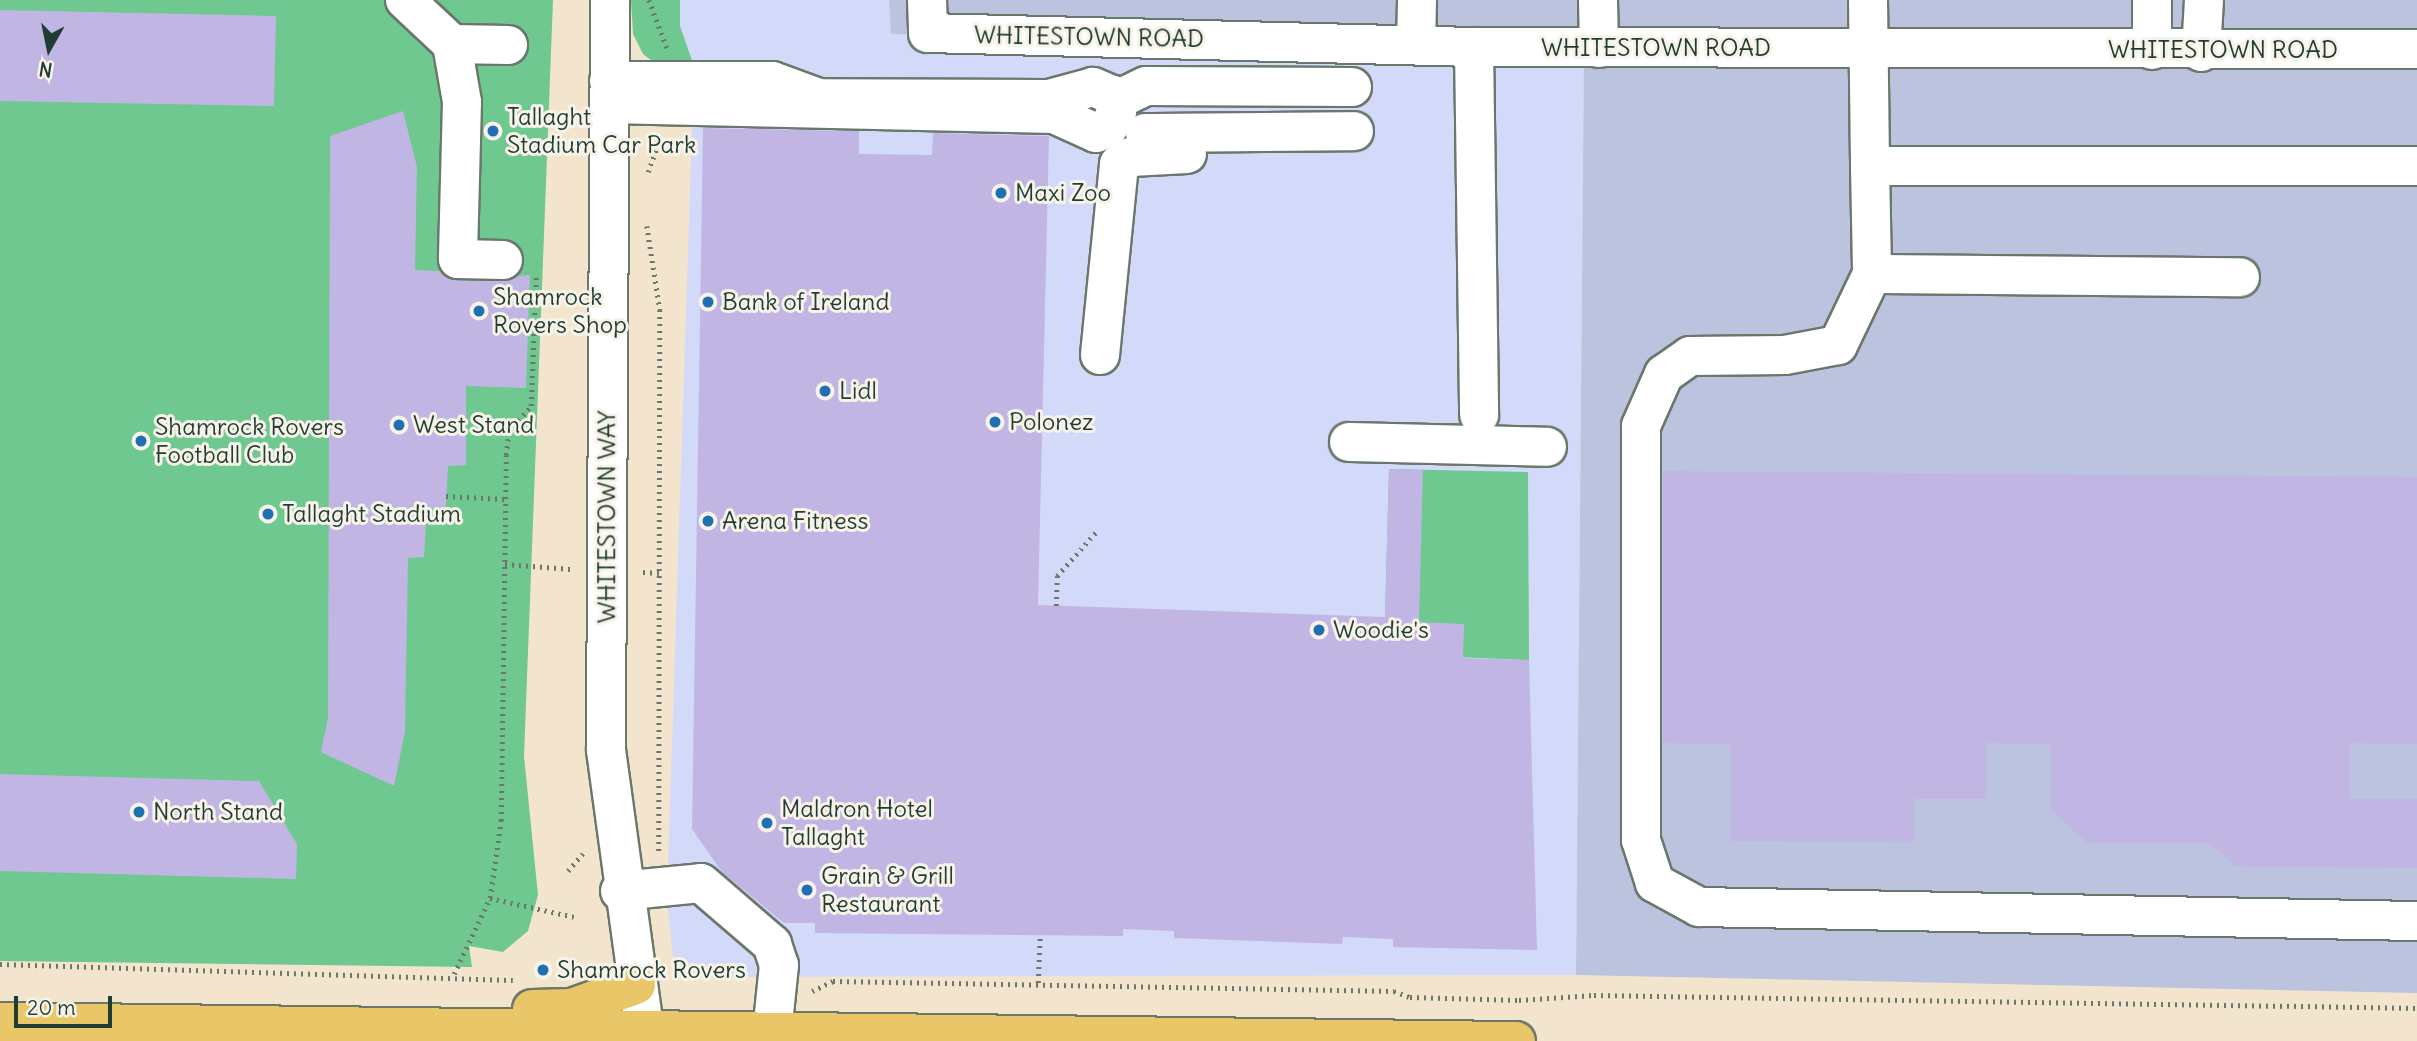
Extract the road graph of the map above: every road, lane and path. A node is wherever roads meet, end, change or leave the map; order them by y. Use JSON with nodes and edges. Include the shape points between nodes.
{"nodes":[{"id":1,"x":405,"y":0,"type":"edge"},
{"id":2,"x":610,"y":0,"type":"edge"},
{"id":3,"x":649,"y":0,"type":"edge"},
{"id":4,"x":927,"y":0,"type":"edge"},
{"id":5,"x":1417,"y":0,"type":"edge"},
{"id":6,"x":1598,"y":0,"type":"edge"},
{"id":7,"x":1868,"y":0,"type":"edge"},
{"id":8,"x":2152,"y":0,"type":"edge"},
{"id":9,"x":2204,"y":0,"type":"edge"},
{"id":10,"x":452,"y":44,"type":"junction"},
{"id":11,"x":508,"y":45,"type":"dead end"},
{"id":12,"x":1416,"y":46,"type":"junction"},
{"id":13,"x":1474,"y":47,"type":"junction"},
{"id":14,"x":1599,"y":48,"type":"junction"},
{"id":15,"x":2417,"y":49,"type":"edge"},
{"id":16,"x":1867,"y":50,"type":"junction"},
{"id":17,"x":2152,"y":50,"type":"junction"},
{"id":18,"x":2202,"y":52,"type":"junction"},
{"id":19,"x":671,"y":58,"type":"dead end"},
{"id":20,"x":609,"y":92,"type":"junction"},
{"id":21,"x":1353,"y":107,"type":"dead end"},
{"id":22,"x":1111,"y":116,"type":"junction"},
{"id":23,"x":662,"y":134,"type":"dead end"},
{"id":24,"x":1186,"y":154,"type":"dead end"},
{"id":25,"x":1870,"y":166,"type":"junction"},
{"id":26,"x":2417,"y":166,"type":"edge"},
{"id":27,"x":646,"y":185,"type":"dead end"},
{"id":28,"x":647,"y":221,"type":"dead end"},
{"id":29,"x":503,"y":260,"type":"joint"},
{"id":30,"x":1872,"y":274,"type":"junction"},
{"id":31,"x":2240,"y":277,"type":"dead end"},
{"id":32,"x":1479,"y":415,"type":"dead end"},
{"id":33,"x":1349,"y":442,"type":"dead end"},
{"id":34,"x":1547,"y":447,"type":"dead end"},
{"id":35,"x":446,"y":496,"type":"dead end"},
{"id":36,"x":505,"y":499,"type":"junction"},
{"id":37,"x":1096,"y":532,"type":"dead end"},
{"id":38,"x":505,"y":564,"type":"junction"},
{"id":39,"x":556,"y":568,"type":"dead end"},
{"id":40,"x":1056,"y":606,"type":"dead end"},
{"id":41,"x":659,"y":866,"type":"dead end"},
{"id":42,"x":620,"y":891,"type":"junction"},
{"id":43,"x":490,"y":898,"type":"junction"},
{"id":44,"x":574,"y":917,"type":"dead end"},
{"id":45,"x":2417,"y":921,"type":"edge"},
{"id":46,"x":1040,"y":935,"type":"dead end"},
{"id":47,"x":0,"y":964,"type":"edge"},
{"id":48,"x":454,"y":974,"type":"junction"},
{"id":49,"x":517,"y":980,"type":"dead end"},
{"id":50,"x":833,"y":981,"type":"dead end"},
{"id":51,"x":1038,"y":984,"type":"junction"},
{"id":52,"x":636,"y":985,"type":"junction"},
{"id":53,"x":2417,"y":1007,"type":"edge"},
{"id":54,"x":0,"y":1022,"type":"edge"},
{"id":55,"x":118,"y":1024,"type":"junction"},
{"id":56,"x":772,"y":1033,"type":"junction"},
{"id":57,"x":646,"y":1036,"type":"edge"},
{"id":58,"x":1516,"y":1041,"type":"edge"}],
"edges":[{"from":1,"to":10,"type":"street"},
{"from":2,"to":20,"type":"street","name":"WHITESTOWN WAY"},
{"from":3,"to":19,"type":"path"},
{"from":4,"to":12,"type":"street","name":"WHITESTOWN ROAD","via":[[928,33]]},
{"from":5,"to":12,"type":"street"},
{"from":6,"to":14,"type":"street"},
{"from":7,"to":16,"type":"street"},
{"from":8,"to":17,"type":"street"},
{"from":9,"to":18,"type":"street"},
{"from":10,"to":11,"type":"street"},
{"from":10,"to":29,"type":"street","via":[[462,102],[458,259]]},
{"from":12,"to":13,"type":"street","name":"WHITESTOWN ROAD"},
{"from":13,"to":14,"type":"street","name":"WHITESTOWN ROAD"},
{"from":13,"to":32,"type":"street"},
{"from":14,"to":16,"type":"street","name":"WHITESTOWN ROAD"},
{"from":15,"to":18,"type":"street","name":"WHITESTOWN ROAD"},
{"from":16,"to":17,"type":"street","name":"WHITESTOWN ROAD"},
{"from":16,"to":25,"type":"street"},
{"from":17,"to":18,"type":"street","name":"WHITESTOWN ROAD"},
{"from":20,"to":22,"type":"street"},
{"from":20,"to":42,"type":"street","name":"WHITESTOWN WAY","via":[[606,750]]},
{"from":21,"to":22,"type":"street","via":[[1151,133],[1133,132]]},
{"from":22,"to":24,"type":"street","via":[[1100,355],[1119,164],[1131,157]]},
{"from":23,"to":27,"type":"path"},
{"from":25,"to":26,"type":"street"},
{"from":25,"to":30,"type":"street"},
{"from":28,"to":41,"type":"path","via":[[660,310]]},
{"from":29,"to":36,"type":"path","via":[[537,260],[531,406],[509,431]]},
{"from":30,"to":31,"type":"street"},
{"from":30,"to":45,"type":"street","via":[[1838,345],[1785,355],[1690,356],[1664,374],[1641,426],[1641,840],[1655,883],[1699,907]]},
{"from":33,"to":34,"type":"street"},
{"from":35,"to":36,"type":"path"},
{"from":36,"to":38,"type":"path"},
{"from":37,"to":40,"type":"path","via":[[1057,576]]},
{"from":38,"to":39,"type":"path"},
{"from":38,"to":43,"type":"path","via":[[502,821]]},
{"from":42,"to":52,"type":"street","name":"WHITESTOWN WAY"},
{"from":42,"to":56,"type":"street","via":[[701,883],[772,944],[779,965]]},
{"from":43,"to":44,"type":"path"},
{"from":43,"to":48,"type":"path"},
{"from":46,"to":51,"type":"path"},
{"from":47,"to":48,"type":"path"},
{"from":48,"to":49,"type":"path"},
{"from":50,"to":51,"type":"path"},
{"from":51,"to":53,"type":"path","via":[[1519,1000],[1594,995]]},
{"from":52,"to":55,"type":"main road","via":[[572,1008],[232,1007]]},
{"from":52,"to":57,"type":"street","name":"WHITESTOWN WAY"},
{"from":54,"to":55,"type":"main road"},
{"from":55,"to":57,"type":"main road"},
{"from":56,"to":57,"type":"main road"},
{"from":56,"to":58,"type":"main road"}]}
